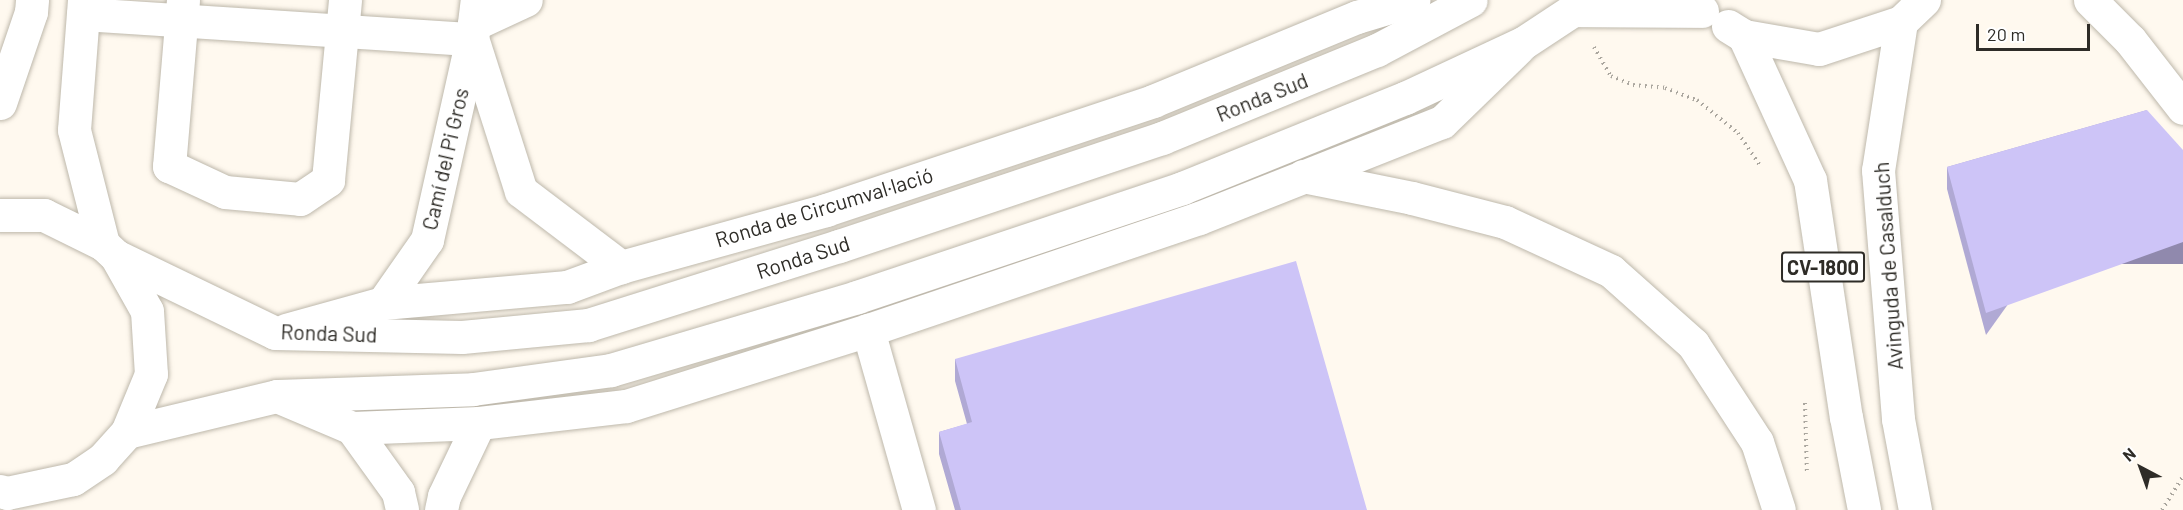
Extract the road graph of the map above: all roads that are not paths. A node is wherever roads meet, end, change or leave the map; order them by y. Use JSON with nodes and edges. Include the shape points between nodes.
{"nodes":[{"id":1,"x":32,"y":0,"type":"edge"},
{"id":2,"x":526,"y":0,"type":"edge"},
{"id":3,"x":1413,"y":0,"type":"edge"},
{"id":4,"x":1471,"y":0,"type":"edge"},
{"id":5,"x":2090,"y":0,"type":"edge"},
{"id":6,"x":1698,"y":5,"type":"edge"},
{"id":7,"x":83,"y":7,"type":"edge"},
{"id":8,"x":1365,"y":8,"type":"edge"},
{"id":9,"x":182,"y":10,"type":"edge"},
{"id":10,"x":1912,"y":11,"type":"edge"},
{"id":11,"x":344,"y":15,"type":"edge"},
{"id":12,"x":474,"y":21,"type":"edge"},
{"id":13,"x":1744,"y":36,"type":"junction"},
{"id":14,"x":1523,"y":43,"type":"junction"},
{"id":15,"x":0,"y":103,"type":"edge"},
{"id":16,"x":2183,"y":108,"type":"edge"},
{"id":17,"x":1303,"y":176,"type":"junction"},
{"id":18,"x":0,"y":215,"type":"edge"},
{"id":19,"x":109,"y":250,"type":"junction"},
{"id":20,"x":621,"y":267,"type":"junction"},
{"id":21,"x":383,"y":303,"type":"junction"},
{"id":22,"x":868,"y":330,"type":"junction"},
{"id":23,"x":276,"y":333,"type":"junction"},
{"id":24,"x":277,"y":396,"type":"junction"},
{"id":25,"x":1846,"y":417,"type":"junction"},
{"id":26,"x":479,"y":423,"type":"junction"},
{"id":27,"x":352,"y":429,"type":"junction"},
{"id":28,"x":127,"y":432,"type":"junction"},
{"id":29,"x":73,"y":479,"type":"junction"},
{"id":30,"x":0,"y":491,"type":"edge"},
{"id":31,"x":57,"y":510,"type":"edge"},
{"id":32,"x":402,"y":510,"type":"edge"},
{"id":33,"x":441,"y":510,"type":"edge"},
{"id":34,"x":919,"y":510,"type":"edge"},
{"id":35,"x":1779,"y":510,"type":"edge"},
{"id":36,"x":1857,"y":510,"type":"edge"},
{"id":37,"x":1864,"y":510,"type":"edge"},
{"id":38,"x":1915,"y":510,"type":"edge"}],
"edges":[{"from":1,"to":15,"type":"main road"},
{"from":2,"to":12,"type":"main road"},
{"from":3,"to":8,"type":"main road","name":"Ronda de Circumval·lació"},
{"from":4,"to":23,"type":"main road","name":"Ronda Sud","via":[[1377,50],[1162,138],[588,325],[462,337]]},
{"from":5,"to":16,"type":"main road","via":[[2130,40]]},
{"from":6,"to":13,"type":"main road"},
{"from":6,"to":14,"type":"main road","via":[[1573,10]]},
{"from":7,"to":9,"type":"main road"},
{"from":7,"to":19,"type":"main road","via":[[74,130]]},
{"from":8,"to":20,"type":"main road","name":"Ronda de Circumval·lació","via":[[1154,101],[826,210]]},
{"from":9,"to":11,"type":"main road"},
{"from":9,"to":11,"type":"main road","via":[[169,166],[225,192],[300,199],[328,180]]},
{"from":10,"to":13,"type":"main road","via":[[1819,49]]},
{"from":10,"to":38,"type":"main road","name":"Avinguda de Casalduch","number":"CV-1800","via":[[1878,170],[1898,419]]},
{"from":11,"to":12,"type":"main road"},
{"from":12,"to":20,"type":"main road","name":"Camí del Pi Gros","via":[[521,191]]},
{"from":12,"to":21,"type":"main road","name":"Camí del Pi Gros","via":[[427,240]]},
{"from":13,"to":25,"type":"main road","number":"CV-1800","via":[[1809,180]]},
{"from":14,"to":17,"type":"main road","via":[[1442,122]]},
{"from":14,"to":24,"type":"main road","via":[[1405,98],[1182,188],[857,297],[611,370],[473,389]]},
{"from":17,"to":22,"type":"main road","via":[[1199,218]]},
{"from":17,"to":35,"type":"main road","via":[[1505,222],[1611,271],[1693,344],[1757,442]]},
{"from":18,"to":19,"type":"main road","name":"Ronda Sud","via":[[44,214]]},
{"from":19,"to":23,"type":"main road","name":"Ronda Sud"},
{"from":19,"to":28,"type":"main road","via":[[147,311],[151,374]]},
{"from":20,"to":21,"type":"main road","name":"Ronda de Circumval·lació","via":[[567,287]]},
{"from":21,"to":23,"type":"main road","name":"Ronda de Circumval·lació"},
{"from":22,"to":26,"type":"main road","via":[[626,406]]},
{"from":22,"to":34,"type":"main road"},
{"from":24,"to":27,"type":"main road"},
{"from":24,"to":28,"type":"main road"},
{"from":25,"to":36,"type":"main road"},
{"from":25,"to":37,"type":"main road","number":"CV-1800"},
{"from":26,"to":27,"type":"main road"},
{"from":26,"to":33,"type":"main road"},
{"from":27,"to":32,"type":"main road","via":[[398,492]]},
{"from":28,"to":29,"type":"main road","via":[[103,459]]},
{"from":29,"to":30,"type":"main road","via":[[8,493]]},
{"from":29,"to":31,"type":"main road"}]}
